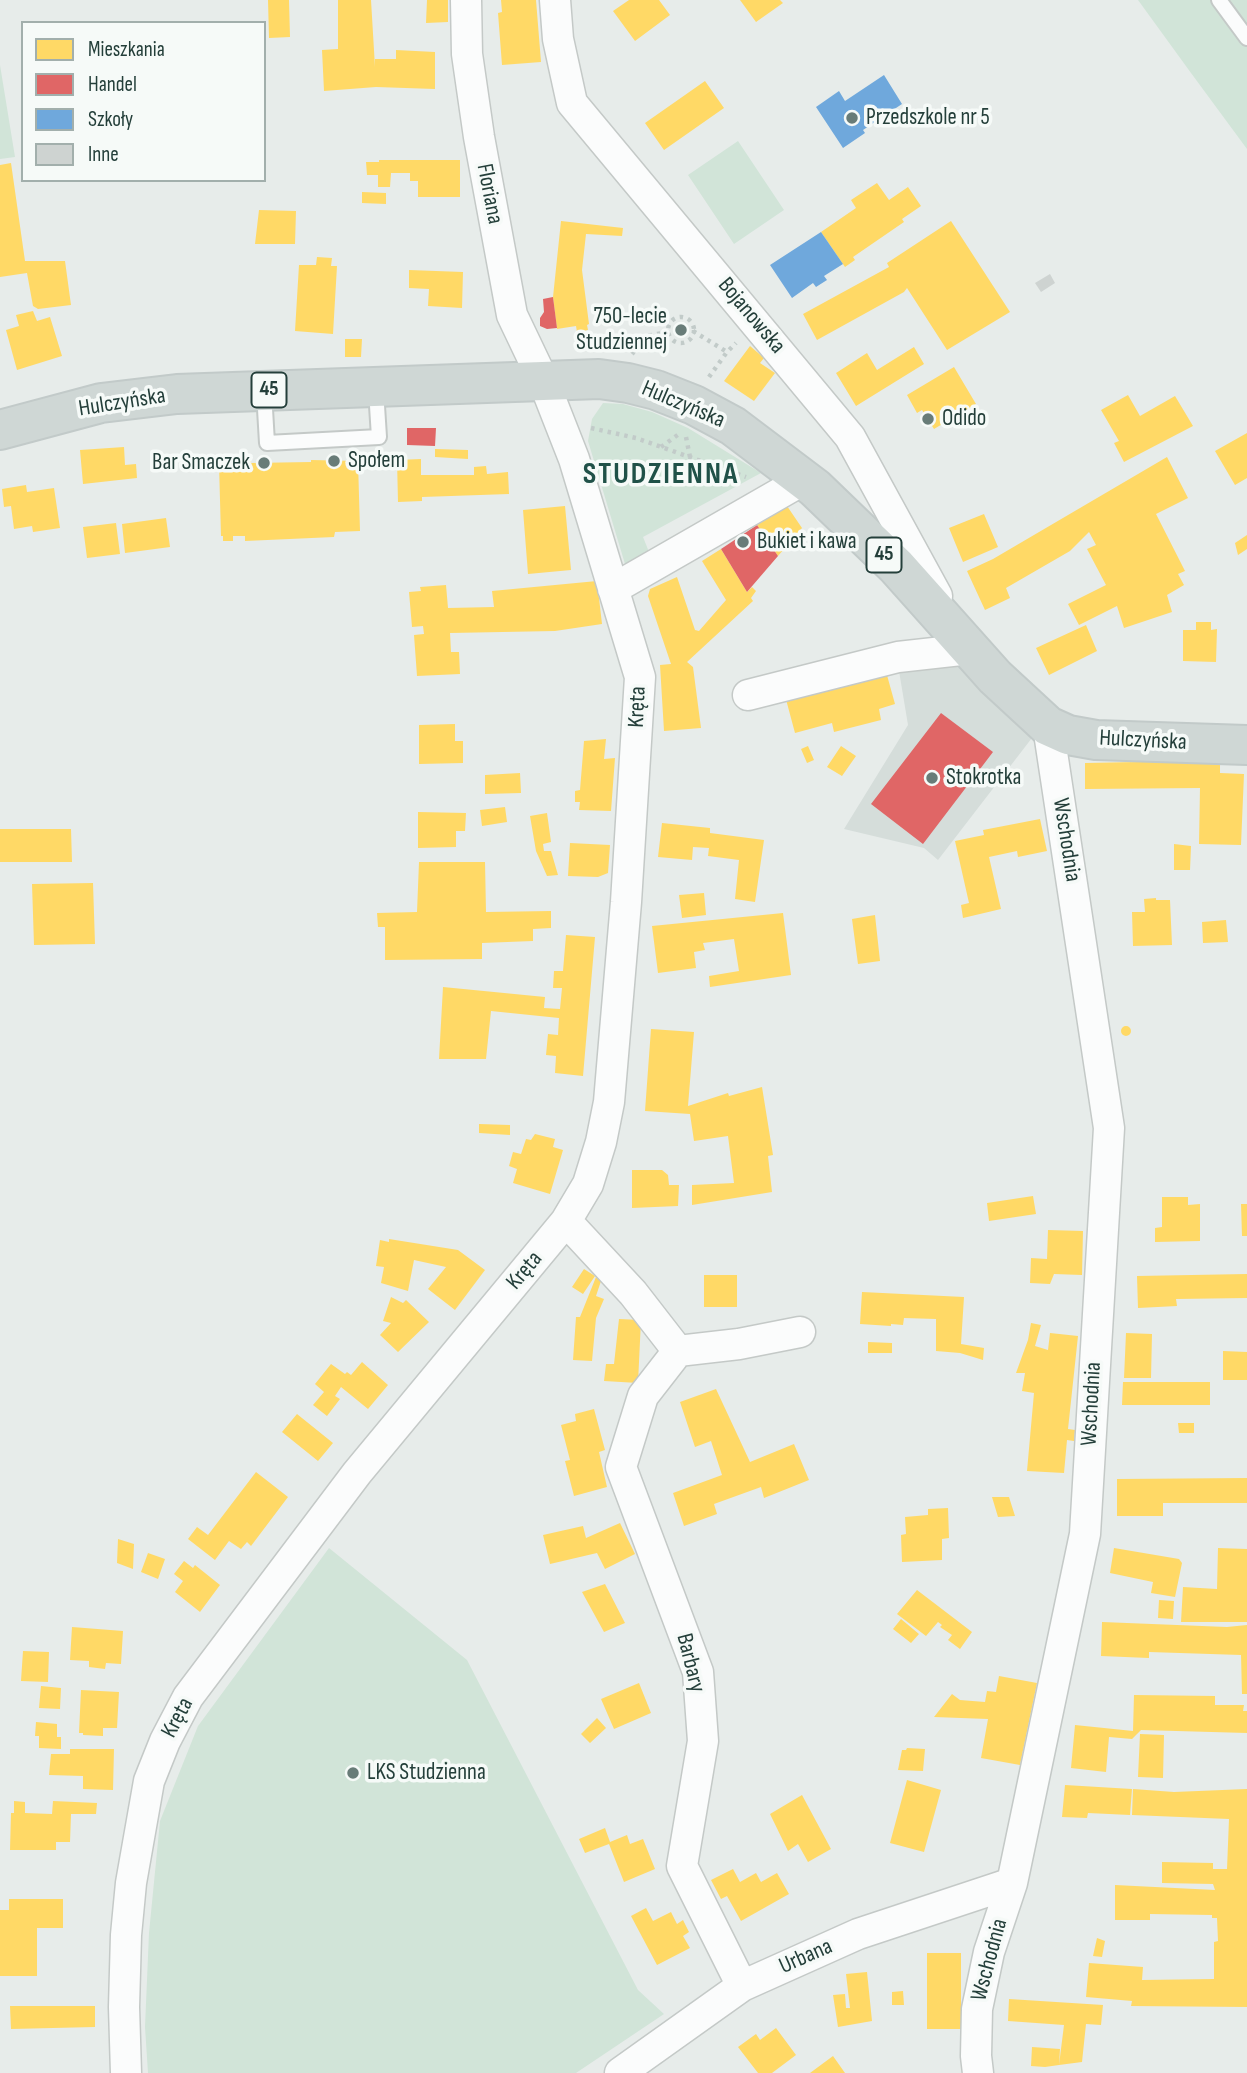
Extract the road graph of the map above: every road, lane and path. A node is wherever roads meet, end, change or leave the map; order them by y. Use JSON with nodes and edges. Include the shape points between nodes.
{"nodes":[{"id":1,"x":466,"y":0,"type":"edge"},
{"id":2,"x":555,"y":0,"type":"edge"},
{"id":3,"x":1219,"y":0,"type":"edge"},
{"id":4,"x":1247,"y":38,"type":"edge"},
{"id":5,"x":756,"y":322,"type":"junction"},
{"id":6,"x":694,"y":331,"type":"junction"},
{"id":7,"x":727,"y":352,"type":"junction"},
{"id":8,"x":543,"y":380,"type":"junction"},
{"id":9,"x":376,"y":385,"type":"junction"},
{"id":10,"x":703,"y":386,"type":"dead end"},
{"id":11,"x":264,"y":390,"type":"junction"},
{"id":12,"x":559,"y":422,"type":"junction"},
{"id":13,"x":0,"y":430,"type":"edge"},
{"id":14,"x":660,"y":447,"type":"junction"},
{"id":15,"x":690,"y":457,"type":"junction"},
{"id":16,"x":794,"y":485,"type":"junction"},
{"id":17,"x":614,"y":589,"type":"junction"},
{"id":18,"x":964,"y":643,"type":"junction"},
{"id":19,"x":748,"y":695,"type":"dead end"},
{"id":20,"x":1048,"y":726,"type":"junction"},
{"id":21,"x":1247,"y":745,"type":"edge"},
{"id":22,"x":566,"y":1221,"type":"junction"},
{"id":23,"x":800,"y":1332,"type":"dead end"},
{"id":24,"x":678,"y":1351,"type":"junction"},
{"id":25,"x":1012,"y":1883,"type":"junction"},
{"id":26,"x":742,"y":1986,"type":"junction"},
{"id":27,"x":126,"y":2073,"type":"edge"},
{"id":28,"x":620,"y":2073,"type":"edge"},
{"id":29,"x":978,"y":2073,"type":"edge"}],
"edges":[{"from":1,"to":8,"type":"street","name":"Floriana","via":[[467,54],[479,137],[512,315]]},
{"from":2,"to":5,"type":"street","name":"Bojanowska","via":[[572,103]]},
{"from":3,"to":4,"type":"lane"},
{"from":5,"to":7,"type":"path"},
{"from":5,"to":18,"type":"street","name":"Bojanowska","via":[[850,437]]},
{"from":6,"to":6,"type":"path","via":[[687,341],[679,342],[672,339],[668,328],[680,317],[692,323]]},
{"from":6,"to":7,"type":"path"},
{"from":7,"to":10,"type":"path"},
{"from":8,"to":9,"type":"main road","name":"Hulczyńska","number":"45"},
{"from":8,"to":12,"type":"street","name":"Kręta"},
{"from":8,"to":16,"type":"main road","name":"Hulczyńska","number":"45","via":[[599,379],[656,390],[694,405],[733,425]]},
{"from":9,"to":11,"type":"main road","name":"Hulczyńska","number":"45"},
{"from":9,"to":11,"type":"lane","via":[[379,437],[267,443]]},
{"from":11,"to":13,"type":"main road","name":"Hulczyńska","number":"45","via":[[132,398]]},
{"from":12,"to":14,"type":"path","via":[[612,431]]},
{"from":12,"to":17,"type":"street","name":"Kręta"},
{"from":14,"to":15,"type":"path"},
{"from":14,"to":15,"type":"path","via":[[684,430]]},
{"from":15,"to":16,"type":"path"},
{"from":16,"to":17,"type":"street"},
{"from":16,"to":18,"type":"main road","name":"Hulczyńska","number":"45","via":[[815,488],[896,566]]},
{"from":17,"to":22,"type":"street","name":"Kręta","via":[[640,677],[626,902],[609,1102],[588,1184]]},
{"from":18,"to":19,"type":"street"},
{"from":18,"to":20,"type":"main road","name":"Hulczyńska","number":"45"},
{"from":20,"to":21,"type":"main road","name":"Hulczyńska","number":"45","via":[[1096,740]]},
{"from":20,"to":25,"type":"street","name":"Wschodnia","via":[[1109,1128],[1085,1534]]},
{"from":22,"to":24,"type":"street","via":[[633,1293]]},
{"from":22,"to":27,"type":"street","name":"Kręta","via":[[357,1473],[182,1708],[149,1781],[138,1832],[126,1935]]},
{"from":23,"to":24,"type":"street"},
{"from":24,"to":26,"type":"street","name":"Barbary","via":[[643,1396],[621,1467],[698,1672],[703,1741],[682,1866]]},
{"from":25,"to":26,"type":"street","name":"Urbana","via":[[858,1934]]},
{"from":25,"to":29,"type":"street","name":"Wschodnia","via":[[989,1952],[977,2010]]},
{"from":26,"to":28,"type":"street","name":"Urbana"}]}
